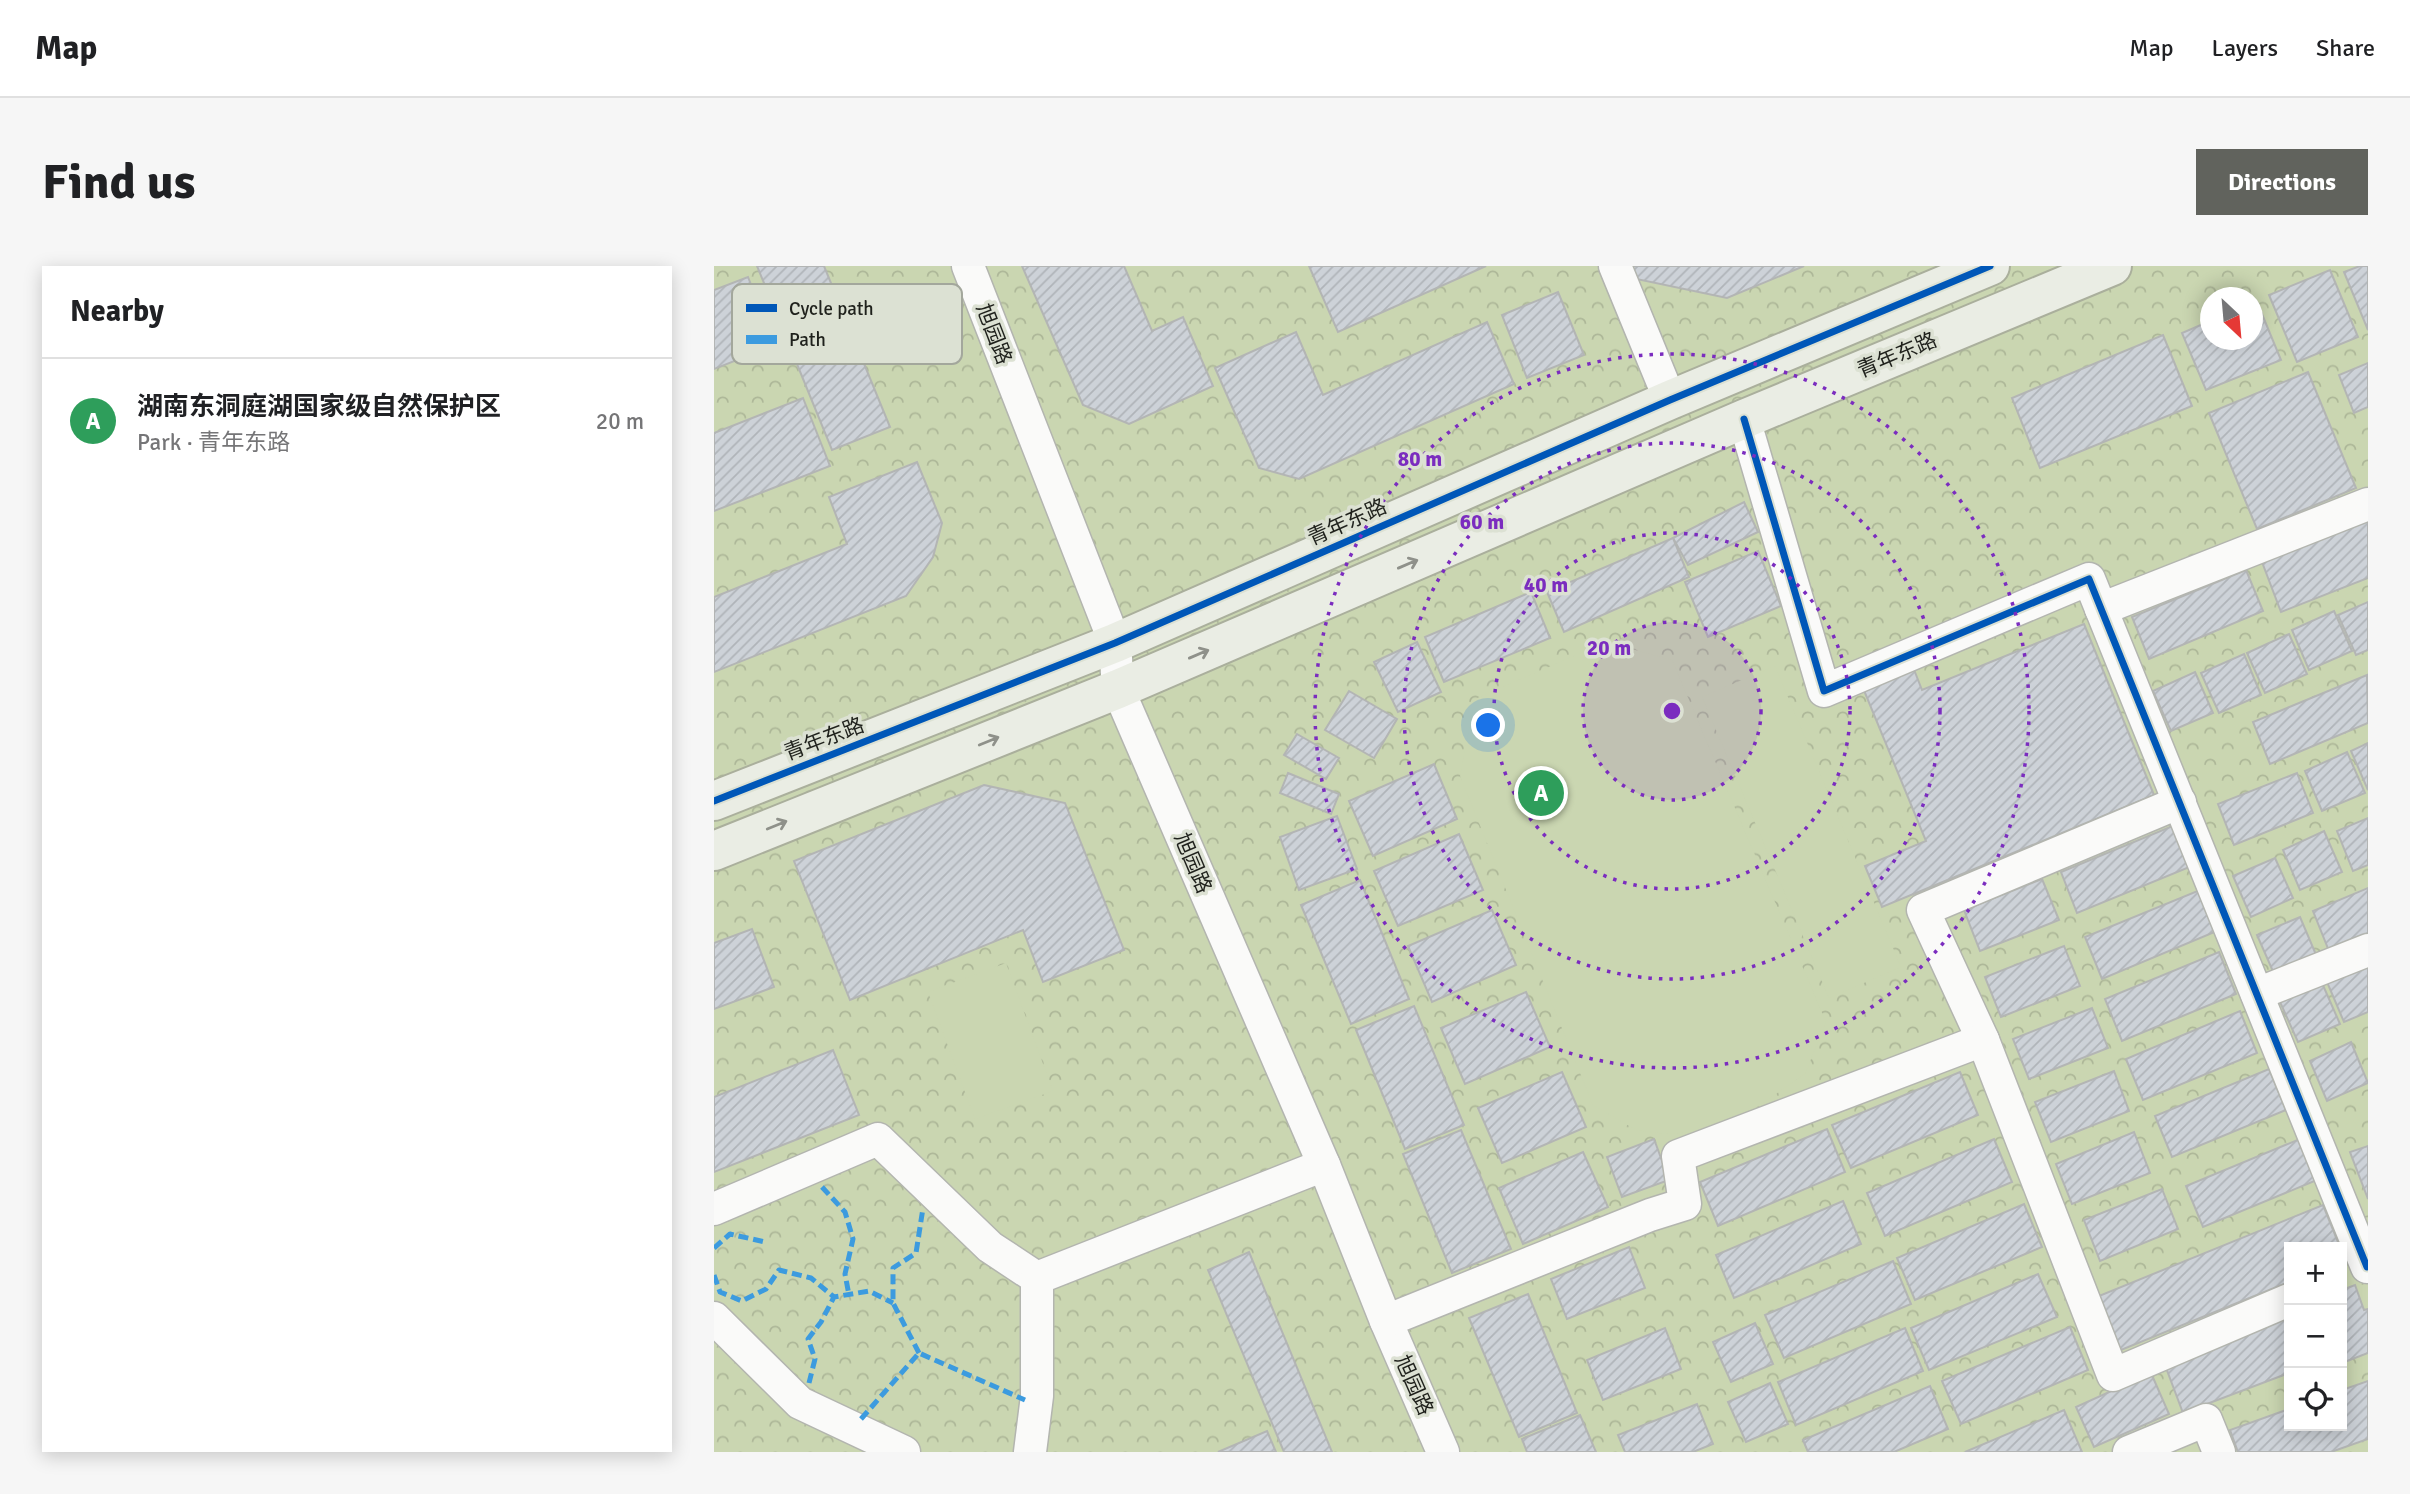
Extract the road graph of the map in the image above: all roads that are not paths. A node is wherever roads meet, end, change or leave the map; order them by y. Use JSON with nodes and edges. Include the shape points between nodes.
{"nodes":[{"id":1,"x":968,"y":266,"type":"edge"},
{"id":2,"x":1615,"y":266,"type":"edge"},
{"id":3,"x":1990,"y":266,"type":"edge"},
{"id":4,"x":2112,"y":266,"type":"edge"},
{"id":5,"x":1670,"y":400,"type":"junction"},
{"id":6,"x":1744,"y":419,"type":"junction"},
{"id":7,"x":2368,"y":504,"type":"edge"},
{"id":8,"x":2101,"y":609,"type":"junction"},
{"id":9,"x":1115,"y":643,"type":"junction"},
{"id":10,"x":1118,"y":689,"type":"junction"},
{"id":11,"x":714,"y":801,"type":"edge"},
{"id":12,"x":2179,"y":802,"type":"junction"},
{"id":13,"x":714,"y":851,"type":"edge"},
{"id":14,"x":2368,"y":950,"type":"edge"},
{"id":15,"x":2257,"y":994,"type":"junction"},
{"id":16,"x":1983,"y":1040,"type":"junction"},
{"id":17,"x":1324,"y":1165,"type":"junction"},
{"id":18,"x":714,"y":1209,"type":"edge"},
{"id":19,"x":2368,"y":1267,"type":"edge"},
{"id":20,"x":2347,"y":1276,"type":"edge"},
{"id":21,"x":1037,"y":1278,"type":"junction"},
{"id":22,"x":2284,"y":1302,"type":"edge"},
{"id":23,"x":714,"y":1318,"type":"edge"},
{"id":24,"x":1386,"y":1321,"type":"junction"},
{"id":25,"x":904,"y":1452,"type":"edge"},
{"id":26,"x":1030,"y":1452,"type":"edge"},
{"id":27,"x":1443,"y":1452,"type":"edge"},
{"id":28,"x":2129,"y":1452,"type":"edge"},
{"id":29,"x":2219,"y":1452,"type":"edge"}],
"edges":[{"from":1,"to":9,"type":"street","name":"旭园路"},
{"from":2,"to":5,"type":"street"},
{"from":3,"to":5,"type":"main road","name":"青年东路"},
{"from":4,"to":6,"type":"main road","name":"青年东路"},
{"from":5,"to":9,"type":"main road","name":"青年东路"},
{"from":6,"to":8,"type":"street","via":[[1824,691],[2089,579]]},
{"from":10,"to":6,"type":"main road","name":"青年东路","one_way":true},
{"from":7,"to":8,"type":"street"},
{"from":8,"to":12,"type":"street"},
{"from":9,"to":10,"type":"street","name":"旭园路"},
{"from":9,"to":11,"type":"main road","name":"青年东路"},
{"from":13,"to":10,"type":"main road","name":"青年东路","one_way":true},
{"from":10,"to":17,"type":"street","name":"旭园路"},
{"from":12,"to":15,"type":"street"},
{"from":12,"to":16,"type":"street","via":[[1923,910]]},
{"from":14,"to":15,"type":"street"},
{"from":15,"to":19,"type":"street"},
{"from":16,"to":22,"type":"street","via":[[2113,1375]]},
{"from":16,"to":24,"type":"street","via":[[1678,1156],[1685,1204]]},
{"from":17,"to":21,"type":"street"},
{"from":17,"to":24,"type":"street","name":"旭园路"},
{"from":18,"to":21,"type":"street","via":[[878,1139],[990,1247]]},
{"from":19,"to":20,"type":"street"},
{"from":21,"to":26,"type":"street","via":[[1037,1396]]},
{"from":23,"to":25,"type":"street","via":[[800,1403]]},
{"from":24,"to":27,"type":"street","name":"旭园路"},
{"from":28,"to":29,"type":"street","via":[[2206,1420]]}]}
